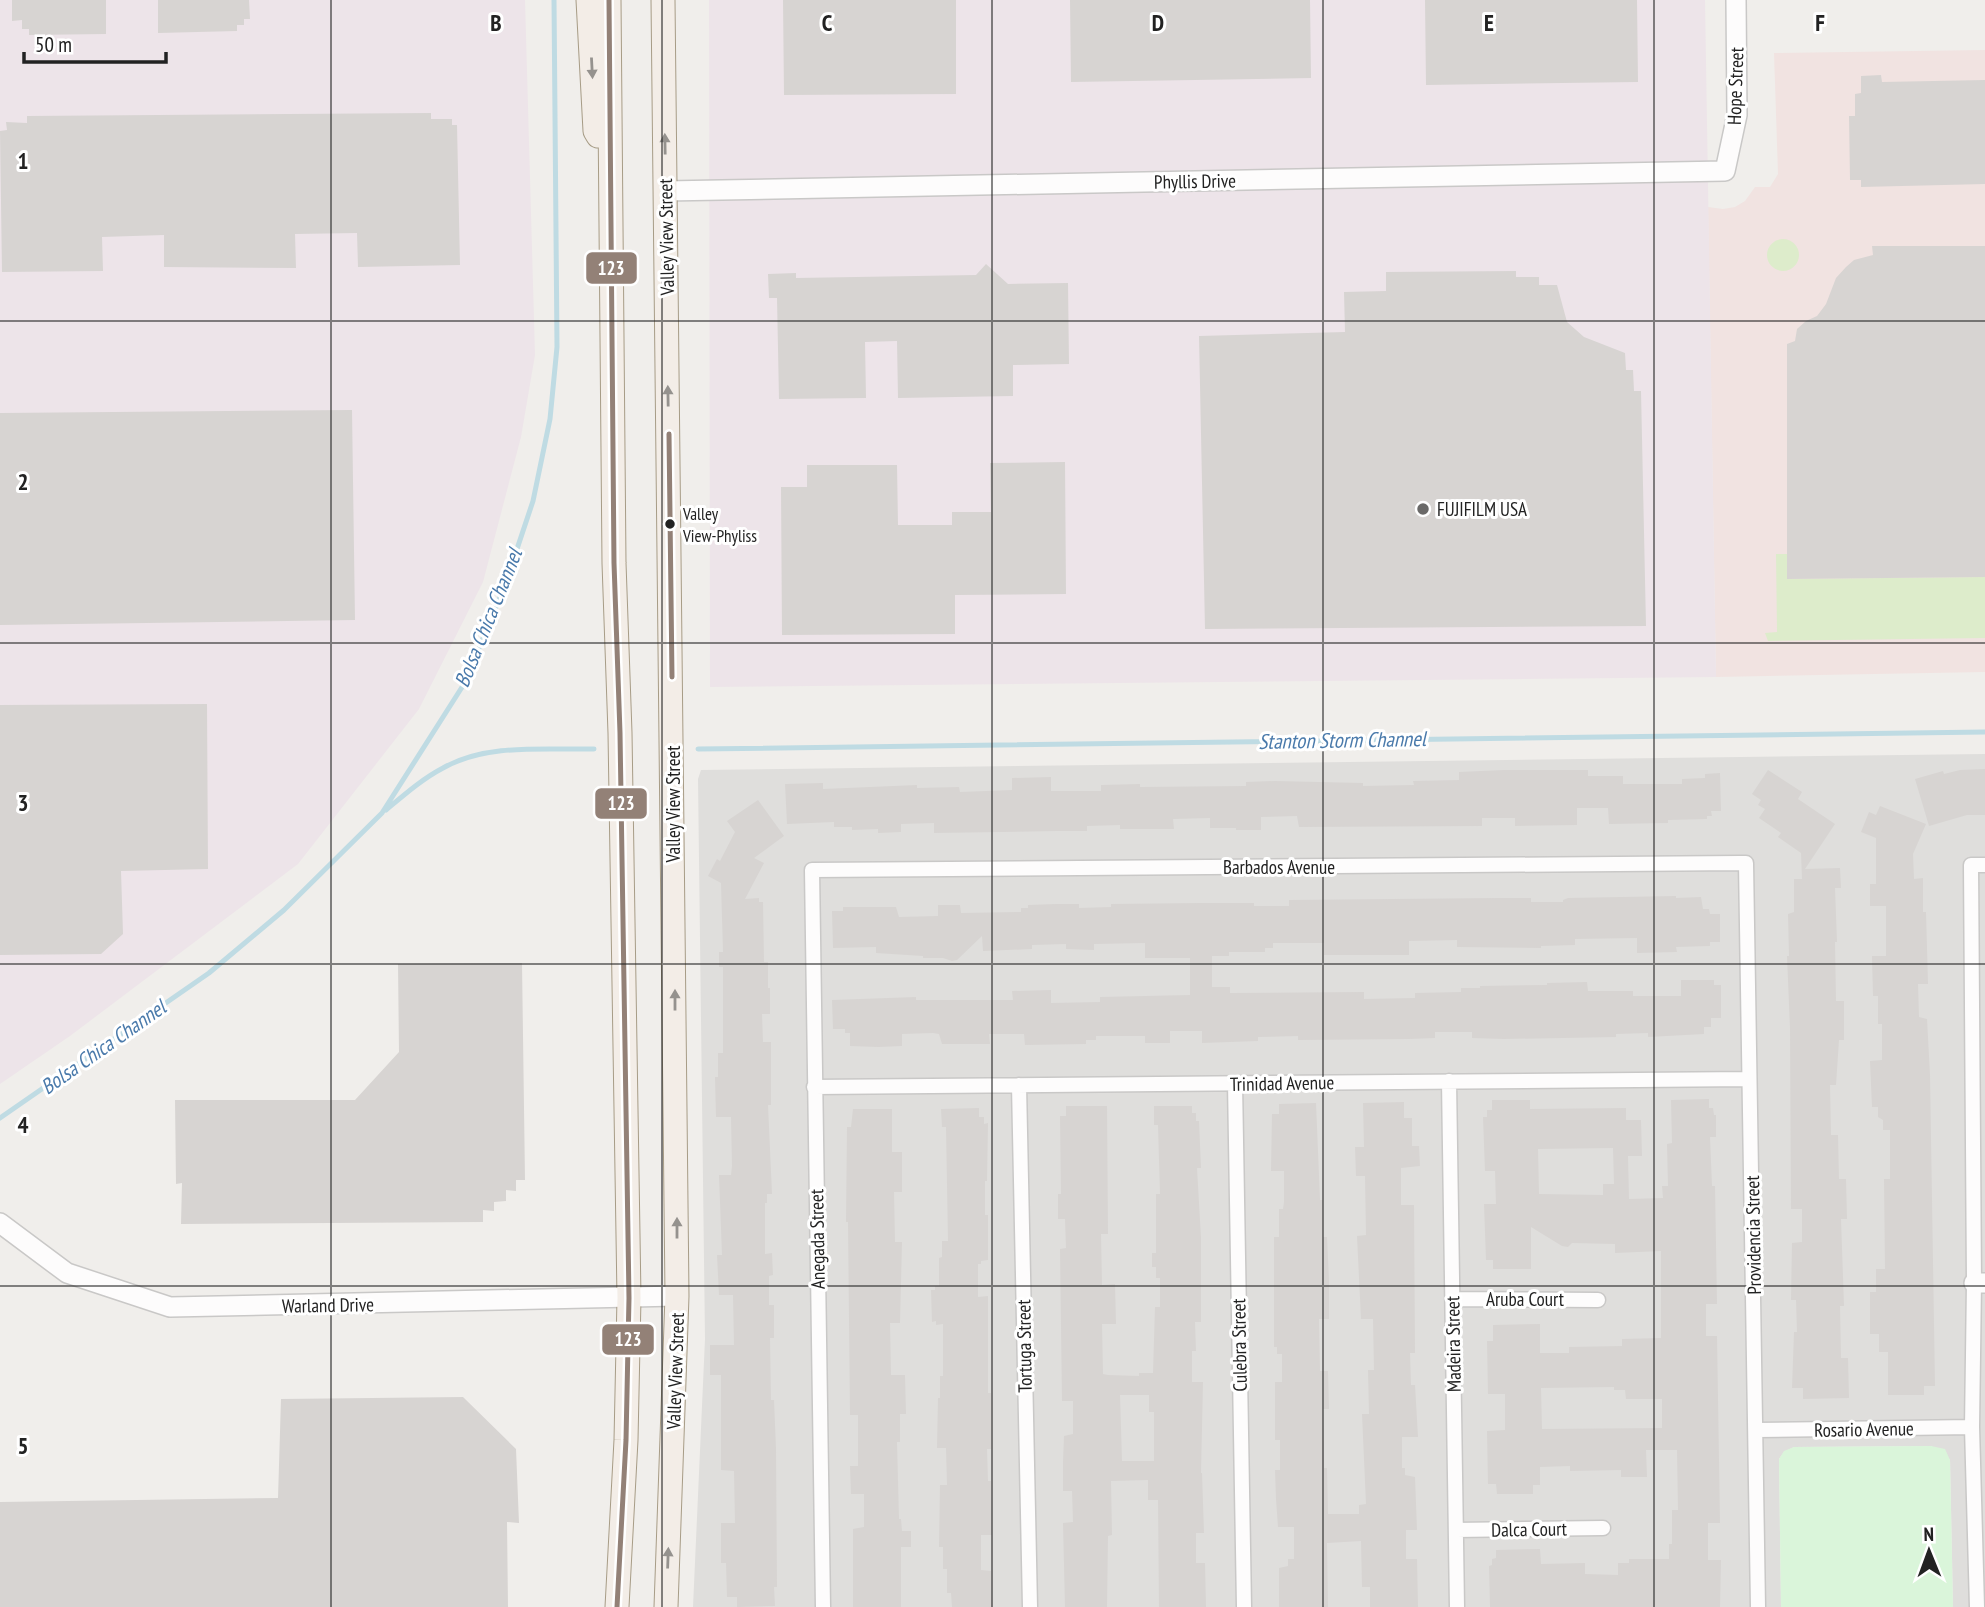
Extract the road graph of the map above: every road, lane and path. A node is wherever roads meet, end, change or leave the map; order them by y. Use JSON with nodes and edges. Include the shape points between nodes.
{"nodes":[{"id":1,"x":588,"y":0,"type":"edge"},
{"id":2,"x":609,"y":0,"type":"edge"},
{"id":3,"x":663,"y":0,"type":"edge"},
{"id":4,"x":1737,"y":0,"type":"edge"},
{"id":5,"x":610,"y":168,"type":"junction"},
{"id":6,"x":1725,"y":171,"type":"joint"},
{"id":7,"x":665,"y":191,"type":"junction"},
{"id":8,"x":1746,"y":863,"type":"joint"},
{"id":9,"x":1978,"y":865,"type":"edge"},
{"id":10,"x":812,"y":870,"type":"joint"},
{"id":11,"x":1979,"y":1069,"type":"edge"},
{"id":12,"x":1749,"y":1079,"type":"junction"},
{"id":13,"x":1449,"y":1081,"type":"junction"},
{"id":14,"x":1235,"y":1083,"type":"junction"},
{"id":15,"x":1019,"y":1085,"type":"junction"},
{"id":16,"x":814,"y":1087,"type":"junction"},
{"id":17,"x":0,"y":1223,"type":"edge"},
{"id":18,"x":1979,"y":1283,"type":"edge"},
{"id":19,"x":677,"y":1296,"type":"junction"},
{"id":20,"x":629,"y":1298,"type":"junction"},
{"id":21,"x":1452,"y":1299,"type":"junction"},
{"id":22,"x":1598,"y":1300,"type":"dead end"},
{"id":23,"x":1972,"y":1427,"type":"junction"},
{"id":24,"x":1757,"y":1430,"type":"junction"},
{"id":25,"x":1980,"y":1508,"type":"edge"},
{"id":26,"x":1603,"y":1528,"type":"dead end"},
{"id":27,"x":1456,"y":1530,"type":"junction"},
{"id":28,"x":617,"y":1607,"type":"edge"},
{"id":29,"x":666,"y":1607,"type":"edge"},
{"id":30,"x":823,"y":1607,"type":"edge"},
{"id":31,"x":1030,"y":1607,"type":"edge"},
{"id":32,"x":1244,"y":1607,"type":"edge"},
{"id":33,"x":1457,"y":1607,"type":"edge"},
{"id":34,"x":1758,"y":1607,"type":"edge"},
{"id":35,"x":1977,"y":1607,"type":"edge"}],
"edges":[{"from":1,"to":5,"type":"main road","one_way":true,"via":[[595,131]]},
{"from":2,"to":5,"type":"main road"},
{"from":7,"to":3,"type":"main road","name":"Valley View Street","one_way":true},
{"from":4,"to":6,"type":"street","name":"Hope Street","via":[[1737,115]]},
{"from":5,"to":20,"type":"main road"},
{"from":6,"to":7,"type":"street","name":"Phyllis Drive"},
{"from":19,"to":7,"type":"main road","name":"Valley View Street","one_way":true},
{"from":8,"to":10,"type":"street","name":"Barbados Avenue"},
{"from":8,"to":12,"type":"street","name":"Providencia Street"},
{"from":9,"to":11,"type":"street"},
{"from":10,"to":16,"type":"street","name":"Anegada Street"},
{"from":11,"to":18,"type":"street"},
{"from":12,"to":13,"type":"street","name":"Trinidad Avenue"},
{"from":12,"to":24,"type":"street","name":"Providencia Street"},
{"from":13,"to":14,"type":"street","name":"Trinidad Avenue"},
{"from":13,"to":21,"type":"street","name":"Madeira Street"},
{"from":14,"to":15,"type":"street","name":"Trinidad Avenue"},
{"from":14,"to":32,"type":"street","name":"Culebra Street"},
{"from":15,"to":16,"type":"street","name":"Trinidad Avenue"},
{"from":15,"to":31,"type":"street","name":"Tortuga Street"},
{"from":16,"to":30,"type":"street","name":"Anegada Street"},
{"from":17,"to":20,"type":"street","name":"Warland Drive","via":[[67,1273],[170,1307]]},
{"from":18,"to":23,"type":"street"},
{"from":19,"to":20,"type":"street","name":"Warland Drive"},
{"from":29,"to":19,"type":"main road","name":"Valley View Street","one_way":true},
{"from":20,"to":28,"type":"main road"},
{"from":21,"to":22,"type":"street","name":"Aruba Court"},
{"from":21,"to":27,"type":"street","name":"Madeira Street"},
{"from":23,"to":24,"type":"street","name":"Rosario Avenue"},
{"from":23,"to":25,"type":"street"},
{"from":24,"to":34,"type":"street","name":"Providencia Street"},
{"from":25,"to":35,"type":"street"},
{"from":26,"to":27,"type":"street","name":"Dalca Court"},
{"from":27,"to":33,"type":"street","name":"Madeira Street"}]}
